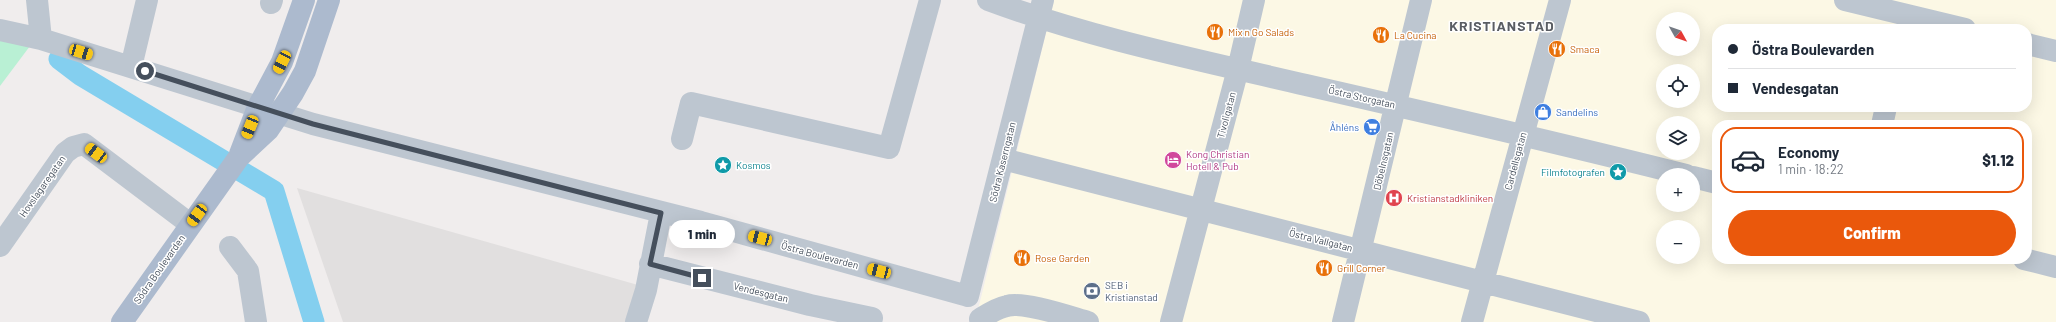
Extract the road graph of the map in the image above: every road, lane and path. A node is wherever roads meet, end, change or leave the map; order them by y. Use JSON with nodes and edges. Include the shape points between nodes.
{"nodes":[{"id":1,"x":37,"y":0,"type":"edge"},
{"id":2,"x":147,"y":0,"type":"edge"},
{"id":3,"x":304,"y":0,"type":"edge"},
{"id":4,"x":329,"y":0,"type":"edge"},
{"id":5,"x":930,"y":0,"type":"edge"},
{"id":6,"x":988,"y":0,"type":"edge"},
{"id":7,"x":1254,"y":0,"type":"edge"},
{"id":8,"x":1421,"y":0,"type":"edge"},
{"id":9,"x":1560,"y":0,"type":"edge"},
{"id":10,"x":1845,"y":0,"type":"edge"},
{"id":11,"x":1040,"y":9,"type":"edge"},
{"id":12,"x":1906,"y":22,"type":"edge"},
{"id":13,"x":1923,"y":24,"type":"edge"},
{"id":14,"x":0,"y":30,"type":"edge"},
{"id":15,"x":41,"y":39,"type":"junction"},
{"id":16,"x":2032,"y":45,"type":"edge"},
{"id":17,"x":2056,"y":51,"type":"edge"},
{"id":18,"x":130,"y":67,"type":"junction"},
{"id":19,"x":1238,"y":69,"type":"junction"},
{"id":20,"x":1396,"y":105,"type":"junction"},
{"id":21,"x":258,"y":107,"type":"junction"},
{"id":22,"x":279,"y":113,"type":"junction"},
{"id":23,"x":1522,"y":134,"type":"junction"},
{"id":24,"x":682,"y":139,"type":"dead end"},
{"id":25,"x":239,"y":157,"type":"junction"},
{"id":26,"x":1003,"y":159,"type":"junction"},
{"id":27,"x":1658,"y":168,"type":"edge"},
{"id":28,"x":1700,"y":179,"type":"edge"},
{"id":29,"x":1712,"y":182,"type":"edge"},
{"id":30,"x":1199,"y":210,"type":"junction"},
{"id":31,"x":661,"y":213,"type":"junction"},
{"id":32,"x":190,"y":224,"type":"junction"},
{"id":33,"x":0,"y":246,"type":"edge"},
{"id":34,"x":230,"y":247,"type":"dead end"},
{"id":35,"x":1361,"y":250,"type":"junction"},
{"id":36,"x":2032,"y":261,"type":"edge"},
{"id":37,"x":650,"y":264,"type":"junction"},
{"id":38,"x":2056,"y":267,"type":"edge"},
{"id":39,"x":1483,"y":282,"type":"junction"},
{"id":40,"x":968,"y":296,"type":"junction"},
{"id":41,"x":807,"y":313,"type":"edge"},
{"id":42,"x":872,"y":318,"type":"dead end"},
{"id":43,"x":980,"y":321,"type":"edge"},
{"id":44,"x":122,"y":322,"type":"edge"},
{"id":45,"x":256,"y":322,"type":"edge"},
{"id":46,"x":636,"y":322,"type":"edge"},
{"id":47,"x":1088,"y":322,"type":"edge"},
{"id":48,"x":1171,"y":322,"type":"edge"},
{"id":49,"x":1343,"y":322,"type":"edge"},
{"id":50,"x":1472,"y":322,"type":"edge"},
{"id":51,"x":1639,"y":322,"type":"edge"}],
"edges":[{"from":1,"to":15,"type":"street"},
{"from":2,"to":18,"type":"street"},
{"from":3,"to":21,"type":"main road","name":"Södra Boulevarden","via":[[282,62]]},
{"from":4,"to":22,"type":"main road","name":"Södra Boulevarden","via":[[305,71]]},
{"from":5,"to":24,"type":"street","via":[[889,148],[691,103]]},
{"from":6,"to":11,"type":"street","name":"Östra Storgatan"},
{"from":7,"to":19,"type":"street","name":"Tivoligatan"},
{"from":8,"to":20,"type":"street","name":"Döbelnsgatan"},
{"from":9,"to":23,"type":"street","name":"Cardellsgatan"},
{"from":10,"to":12,"type":"street"},
{"from":11,"to":19,"type":"street","name":"Östra Storgatan"},
{"from":11,"to":26,"type":"street","name":"Södra Kaserngatan"},
{"from":12,"to":13,"type":"street"},
{"from":14,"to":15,"type":"street","name":"Östra Boulevarden"},
{"from":15,"to":18,"type":"street","name":"Östra Boulevarden"},
{"from":16,"to":17,"type":"street"},
{"from":18,"to":21,"type":"street","name":"Östra Boulevarden"},
{"from":19,"to":20,"type":"street","name":"Östra Storgatan"},
{"from":19,"to":30,"type":"street","name":"Tivoligatan"},
{"from":20,"to":23,"type":"street","name":"Östra Storgatan"},
{"from":20,"to":35,"type":"street","name":"Döbelnsgatan"},
{"from":21,"to":22,"type":"street","name":"Östra Boulevarden"},
{"from":21,"to":25,"type":"main road","name":"Södra Boulevarden"},
{"from":22,"to":25,"type":"main road","name":"Södra Boulevarden","via":[[264,134]]},
{"from":22,"to":31,"type":"street","name":"Östra Boulevarden","via":[[313,124]]},
{"from":23,"to":27,"type":"street","name":"Östra Storgatan"},
{"from":23,"to":39,"type":"street","name":"Cardellsgatan"},
{"from":25,"to":32,"type":"main road","name":"Södra Boulevarden"},
{"from":26,"to":30,"type":"street","name":"Östra Vallgatan"},
{"from":26,"to":40,"type":"street","name":"Södra Kaserngatan"},
{"from":28,"to":29,"type":"street"},
{"from":30,"to":35,"type":"street","name":"Östra Vallgatan"},
{"from":30,"to":48,"type":"street","name":"Tivoligatan"},
{"from":31,"to":37,"type":"street"},
{"from":31,"to":40,"type":"street","name":"Östra Boulevarden"},
{"from":32,"to":33,"type":"street","name":"Hovslagaregatan","via":[[84,144],[65,153]]},
{"from":32,"to":44,"type":"main road","name":"Södra Boulevarden"},
{"from":34,"to":45,"type":"street","via":[[248,271]]},
{"from":35,"to":39,"type":"street","name":"Östra Vallgatan"},
{"from":35,"to":49,"type":"street","name":"Döbelnsgatan"},
{"from":36,"to":38,"type":"street"},
{"from":37,"to":41,"type":"street","name":"Vendesgatan"},
{"from":37,"to":46,"type":"street"},
{"from":39,"to":50,"type":"street","name":"Cardellsgatan"},
{"from":39,"to":51,"type":"street","name":"Östra Vallgatan"},
{"from":40,"to":43,"type":"street","via":[[976,306]]},
{"from":41,"to":42,"type":"street","name":"Vendesgatan"},
{"from":43,"to":47,"type":"street","via":[[994,310],[1008,305],[1020,305]]}]}
